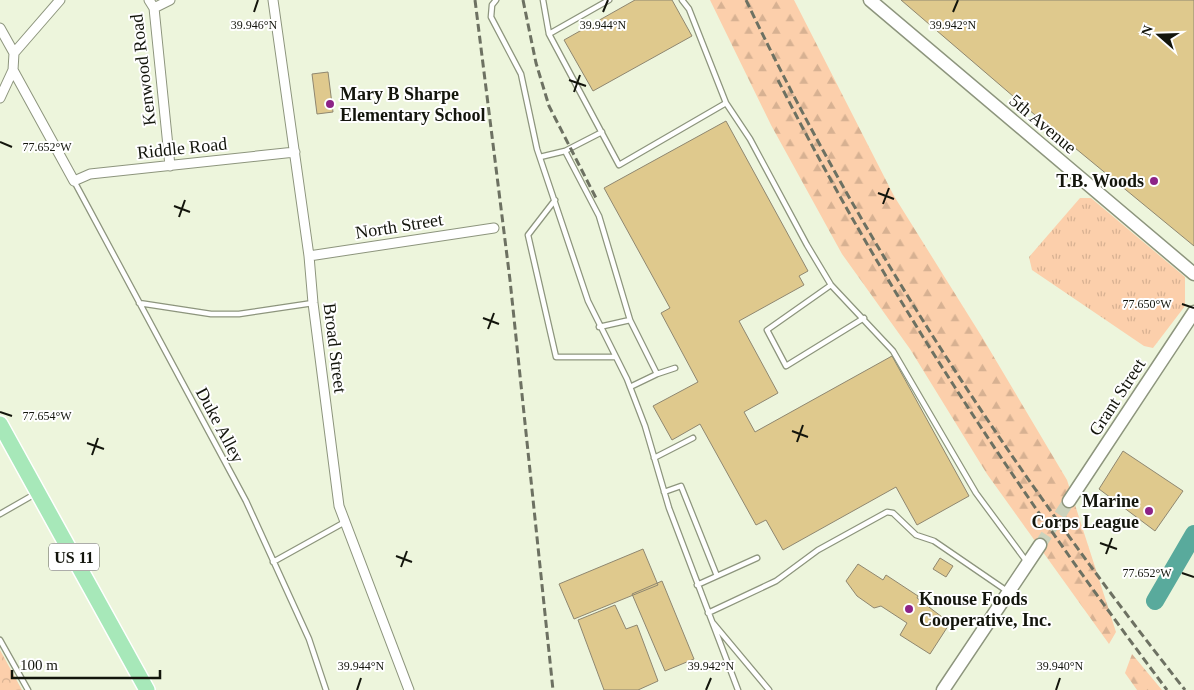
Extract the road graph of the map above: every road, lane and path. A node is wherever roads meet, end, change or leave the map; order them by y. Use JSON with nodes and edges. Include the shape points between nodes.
{"nodes":[{"id":1,"x":60,"y":0,"type":"edge"},
{"id":2,"x":170,"y":0,"type":"edge"},
{"id":3,"x":273,"y":0,"type":"edge"},
{"id":4,"x":496,"y":0,"type":"edge"},
{"id":5,"x":543,"y":0,"type":"edge"},
{"id":6,"x":609,"y":0,"type":"edge"},
{"id":7,"x":682,"y":0,"type":"edge"},
{"id":8,"x":870,"y":0,"type":"edge"},
{"id":9,"x":152,"y":4,"type":"edge"},
{"id":10,"x":0,"y":28,"type":"edge"},
{"id":11,"x":549,"y":34,"type":"junction"},
{"id":12,"x":14,"y":53,"type":"junction"},
{"id":13,"x":13,"y":70,"type":"junction"},
{"id":14,"x":0,"y":98,"type":"edge"},
{"id":15,"x":726,"y":103,"type":"junction"},
{"id":16,"x":602,"y":132,"type":"junction"},
{"id":17,"x":565,"y":151,"type":"junction"},
{"id":18,"x":295,"y":152,"type":"junction"},
{"id":19,"x":540,"y":157,"type":"junction"},
{"id":20,"x":170,"y":166,"type":"junction"},
{"id":21,"x":74,"y":181,"type":"junction"},
{"id":22,"x":555,"y":200,"type":"junction"},
{"id":23,"x":494,"y":228,"type":"dead end"},
{"id":24,"x":309,"y":256,"type":"junction"},
{"id":25,"x":1194,"y":274,"type":"edge"},
{"id":26,"x":831,"y":285,"type":"junction"},
{"id":27,"x":139,"y":303,"type":"junction"},
{"id":28,"x":313,"y":303,"type":"junction"},
{"id":29,"x":1194,"y":312,"type":"edge"},
{"id":30,"x":864,"y":318,"type":"junction"},
{"id":31,"x":630,"y":320,"type":"junction"},
{"id":32,"x":599,"y":327,"type":"junction"},
{"id":33,"x":615,"y":357,"type":"junction"},
{"id":34,"x":675,"y":368,"type":"dead end"},
{"id":35,"x":656,"y":374,"type":"junction"},
{"id":36,"x":630,"y":387,"type":"junction"},
{"id":37,"x":0,"y":424,"type":"edge"},
{"id":38,"x":693,"y":438,"type":"dead end"},
{"id":39,"x":654,"y":458,"type":"junction"},
{"id":40,"x":38,"y":492,"type":"junction"},
{"id":41,"x":664,"y":492,"type":"junction"},
{"id":42,"x":1069,"y":501,"type":"tunnel mouth"},
{"id":43,"x":0,"y":514,"type":"edge"},
{"id":44,"x":345,"y":522,"type":"junction"},
{"id":45,"x":1040,"y":545,"type":"tunnel mouth"},
{"id":46,"x":757,"y":558,"type":"dead end"},
{"id":47,"x":273,"y":562,"type":"junction"},
{"id":48,"x":1028,"y":563,"type":"junction"},
{"id":49,"x":717,"y":576,"type":"junction"},
{"id":50,"x":697,"y":585,"type":"junction"},
{"id":51,"x":1009,"y":592,"type":"junction"},
{"id":52,"x":708,"y":613,"type":"junction"},
{"id":53,"x":710,"y":620,"type":"junction"},
{"id":54,"x":0,"y":640,"type":"edge"},
{"id":55,"x":28,"y":690,"type":"edge"},
{"id":56,"x":147,"y":690,"type":"edge"},
{"id":57,"x":326,"y":690,"type":"edge"},
{"id":58,"x":409,"y":690,"type":"edge"},
{"id":59,"x":738,"y":690,"type":"edge"},
{"id":60,"x":769,"y":690,"type":"edge"},
{"id":61,"x":943,"y":690,"type":"edge"}],
"edges":[{"from":1,"to":12,"type":"street"},
{"from":2,"to":9,"type":"street"},
{"from":3,"to":18,"type":"street","name":"Broad Street"},
{"from":4,"to":19,"type":"lane","via":[[491,17],[521,74]]},
{"from":5,"to":11,"type":"lane"},
{"from":6,"to":11,"type":"lane"},
{"from":7,"to":15,"type":"lane","via":[[689,10]]},
{"from":8,"to":25,"type":"street","name":"5th Avenue"},
{"from":9,"to":20,"type":"street","name":"Kenwood Road"},
{"from":10,"to":12,"type":"street"},
{"from":11,"to":16,"type":"lane"},
{"from":12,"to":13,"type":"street"},
{"from":13,"to":14,"type":"street"},
{"from":13,"to":21,"type":"street"},
{"from":15,"to":16,"type":"lane","via":[[620,165]]},
{"from":15,"to":26,"type":"lane","via":[[750,139]]},
{"from":16,"to":17,"type":"lane"},
{"from":17,"to":19,"type":"lane"},
{"from":17,"to":31,"type":"lane","via":[[599,216]]},
{"from":18,"to":20,"type":"street","name":"Riddle Road"},
{"from":18,"to":24,"type":"street","name":"Broad Street"},
{"from":19,"to":22,"type":"lane"},
{"from":20,"to":21,"type":"street","name":"Riddle Road","via":[[90,174]]},
{"from":21,"to":27,"type":"lane","name":"Duke Alley"},
{"from":22,"to":32,"type":"lane"},
{"from":22,"to":33,"type":"lane","via":[[528,235],[556,357]]},
{"from":23,"to":24,"type":"street","name":"North Street"},
{"from":24,"to":28,"type":"street","name":"Broad Street"},
{"from":26,"to":30,"type":"lane"},
{"from":26,"to":30,"type":"lane","via":[[767,330],[786,366]]},
{"from":27,"to":28,"type":"lane","via":[[211,314],[240,314]]},
{"from":27,"to":47,"type":"lane","name":"Duke Alley","via":[[246,501]]},
{"from":28,"to":44,"type":"street","name":"Broad Street","via":[[339,506]]},
{"from":29,"to":42,"type":"street","name":"Grant Street"},
{"from":30,"to":48,"type":"lane","via":[[894,351],[976,493]]},
{"from":31,"to":32,"type":"lane"},
{"from":31,"to":35,"type":"lane"},
{"from":32,"to":33,"type":"lane"},
{"from":33,"to":36,"type":"lane"},
{"from":34,"to":35,"type":"lane"},
{"from":35,"to":36,"type":"lane"},
{"from":36,"to":39,"type":"lane"},
{"from":37,"to":40,"type":"main road","number":"US 11"},
{"from":38,"to":39,"type":"lane"},
{"from":39,"to":41,"type":"lane"},
{"from":40,"to":43,"type":"lane"},
{"from":40,"to":56,"type":"main road","number":"US 11"},
{"from":41,"to":49,"type":"lane","via":[[681,486]]},
{"from":41,"to":50,"type":"lane"},
{"from":44,"to":47,"type":"lane"},
{"from":44,"to":58,"type":"street","name":"Broad Street"},
{"from":45,"to":48,"type":"street"},
{"from":46,"to":49,"type":"lane"},
{"from":47,"to":57,"type":"lane","name":"Duke Alley","via":[[309,639]]},
{"from":48,"to":51,"type":"street"},
{"from":49,"to":50,"type":"lane"},
{"from":50,"to":52,"type":"lane"},
{"from":51,"to":52,"type":"lane","via":[[934,541],[916,535],[887,512],[818,550],[776,581]]},
{"from":51,"to":61,"type":"street"},
{"from":52,"to":53,"type":"lane"},
{"from":53,"to":59,"type":"lane"},
{"from":53,"to":60,"type":"lane"},
{"from":54,"to":55,"type":"lane"}]}
